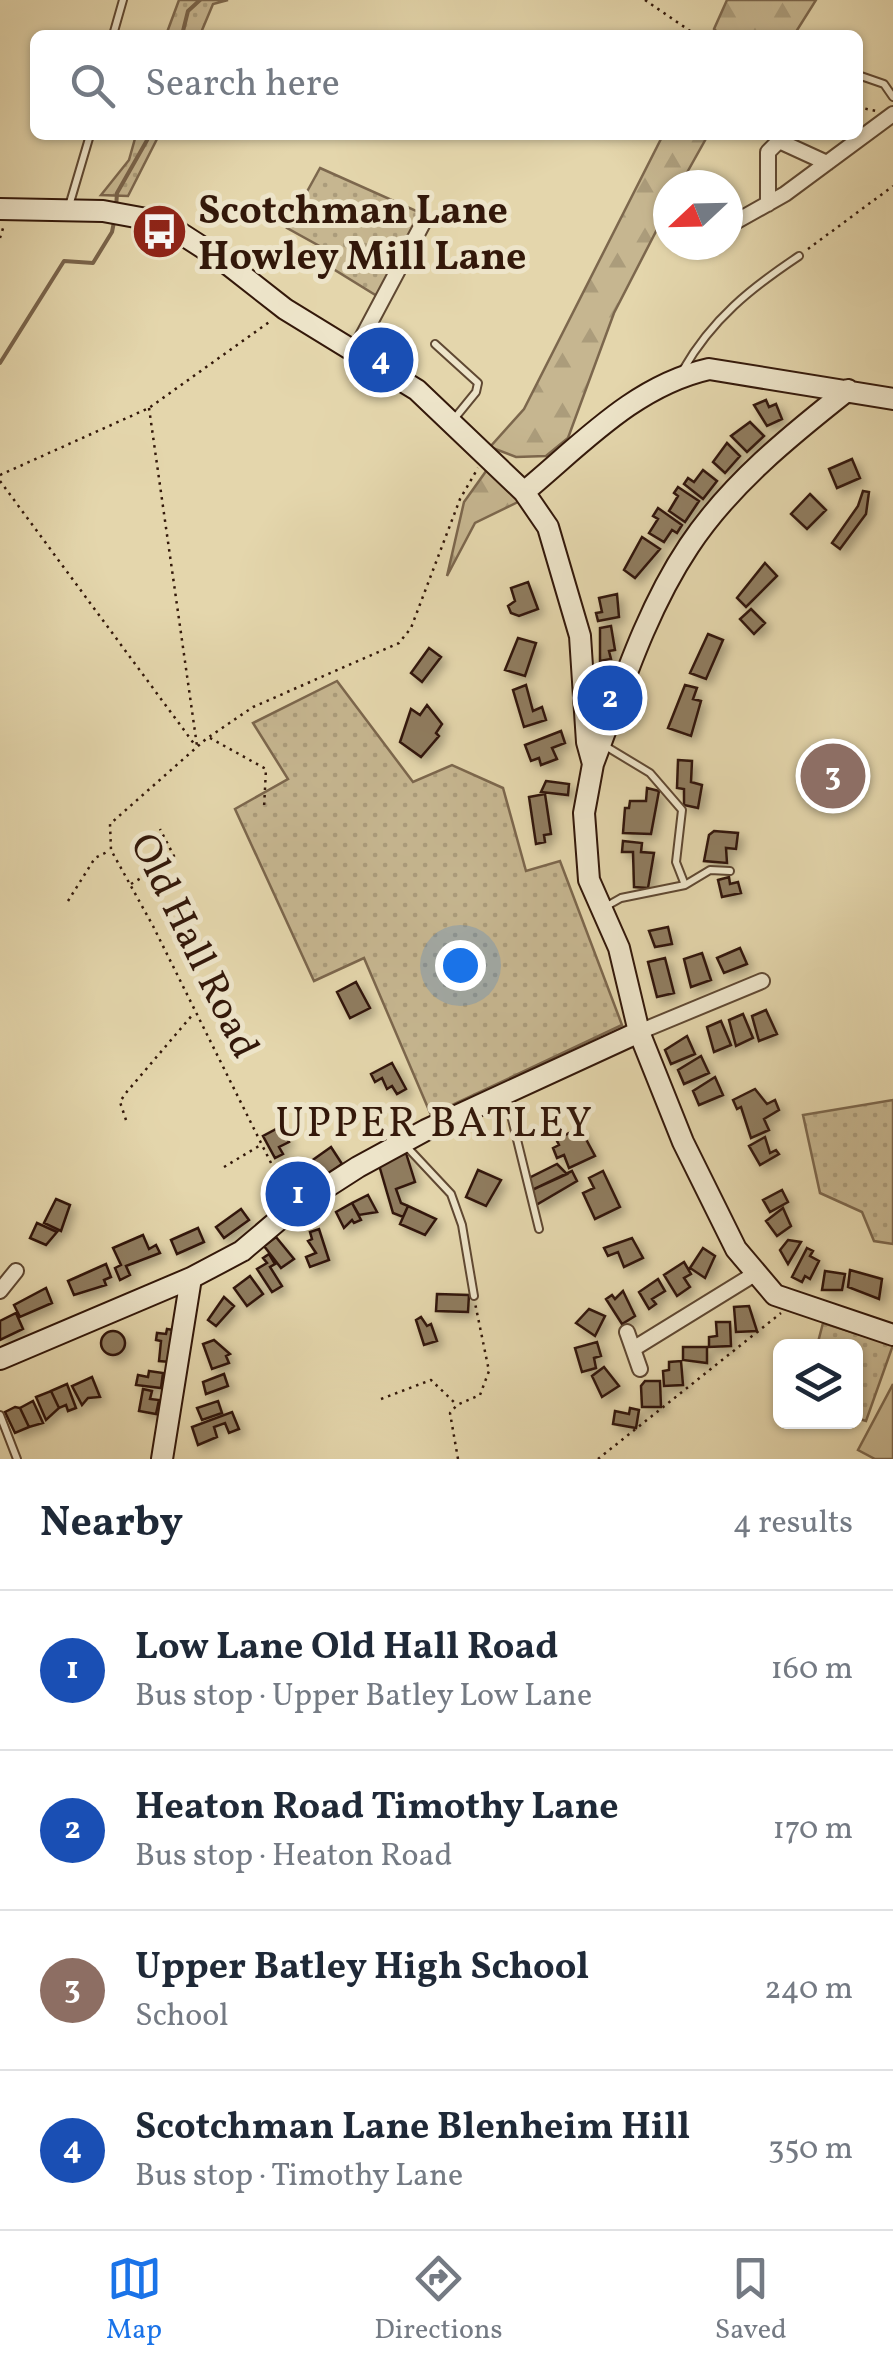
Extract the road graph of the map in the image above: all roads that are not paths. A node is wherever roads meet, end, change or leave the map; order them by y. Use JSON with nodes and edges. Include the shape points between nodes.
{"nodes":[{"id":1,"x":123,"y":0,"type":"edge"},
{"id":2,"x":115,"y":30,"type":"edge"},
{"id":3,"x":863,"y":76,"type":"edge"},
{"id":4,"x":893,"y":97,"type":"edge"},
{"id":5,"x":892,"y":114,"type":"edge"},
{"id":6,"x":863,"y":136,"type":"edge"},
{"id":7,"x":89,"y":140,"type":"edge"},
{"id":8,"x":857,"y":140,"type":"edge"},
{"id":9,"x":826,"y":163,"type":"junction"},
{"id":10,"x":768,"y":204,"type":"junction"},
{"id":11,"x":0,"y":210,"type":"edge"},
{"id":12,"x":68,"y":210,"type":"junction"},
{"id":13,"x":743,"y":218,"type":"edge"},
{"id":14,"x":423,"y":222,"type":"dead end"},
{"id":15,"x":799,"y":256,"type":"road end"},
{"id":16,"x":435,"y":344,"type":"dead end"},
{"id":17,"x":355,"y":351,"type":"junction"},
{"id":18,"x":680,"y":376,"type":"junction"},
{"id":19,"x":848,"y":390,"type":"junction"},
{"id":20,"x":893,"y":399,"type":"edge"},
{"id":21,"x":453,"y":420,"type":"junction"},
{"id":22,"x":489,"y":456,"type":"junction"},
{"id":23,"x":552,"y":469,"type":"junction"},
{"id":24,"x":524,"y":492,"type":"junction"},
{"id":25,"x":602,"y":743,"type":"junction"},
{"id":26,"x":594,"y":764,"type":"junction"},
{"id":27,"x":730,"y":870,"type":"dead end"},
{"id":28,"x":685,"y":885,"type":"junction"},
{"id":29,"x":602,"y":908,"type":"junction"},
{"id":30,"x":762,"y":981,"type":"dead end"},
{"id":31,"x":639,"y":1032,"type":"junction"},
{"id":32,"x":506,"y":1094,"type":"junction"},
{"id":33,"x":404,"y":1142,"type":"junction"},
{"id":34,"x":278,"y":1176,"type":"road end"},
{"id":35,"x":315,"y":1194,"type":"junction"},
{"id":36,"x":540,"y":1228,"type":"dead end"},
{"id":37,"x":16,"y":1271,"type":"dead end"},
{"id":38,"x":753,"y":1274,"type":"junction"},
{"id":39,"x":191,"y":1278,"type":"junction"},
{"id":40,"x":0,"y":1290,"type":"edge"},
{"id":41,"x":474,"y":1296,"type":"road end"},
{"id":42,"x":627,"y":1332,"type":"dead end"},
{"id":43,"x":893,"y":1335,"type":"edge"},
{"id":44,"x":633,"y":1348,"type":"junction"},
{"id":45,"x":0,"y":1359,"type":"edge"},
{"id":46,"x":640,"y":1369,"type":"dead end"},
{"id":47,"x":0,"y":1415,"type":"edge"},
{"id":48,"x":16,"y":1459,"type":"edge"},
{"id":49,"x":162,"y":1459,"type":"edge"}],
"edges":[{"from":1,"to":2,"type":"lane"},
{"from":3,"to":4,"type":"lane","via":[[884,84]]},
{"from":5,"to":6,"type":"street"},
{"from":7,"to":12,"type":"lane"},
{"from":8,"to":9,"type":"street"},
{"from":9,"to":10,"type":"street"},
{"from":9,"to":10,"type":"street","via":[[778,141],[768,152]]},
{"from":10,"to":13,"type":"street"},
{"from":11,"to":12,"type":"street"},
{"from":12,"to":17,"type":"street","via":[[163,222]]},
{"from":14,"to":17,"type":"street"},
{"from":15,"to":18,"type":"lane","via":[[748,290],[704,333]]},
{"from":16,"to":21,"type":"lane","via":[[478,382]]},
{"from":17,"to":21,"type":"street"},
{"from":18,"to":19,"type":"street","via":[[710,369]]},
{"from":18,"to":23,"type":"street","via":[[644,393]]},
{"from":19,"to":20,"type":"street"},
{"from":19,"to":25,"type":"street","via":[[788,438],[691,543],[656,606]]},
{"from":21,"to":22,"type":"street"},
{"from":22,"to":23,"type":"street"},
{"from":22,"to":24,"type":"street"},
{"from":23,"to":24,"type":"street"},
{"from":24,"to":26,"type":"street","via":[[548,527],[565,572],[580,636],[586,742]]},
{"from":25,"to":26,"type":"street"},
{"from":25,"to":28,"type":"lane","via":[[650,773],[682,810],[676,862]]},
{"from":26,"to":29,"type":"street","via":[[583,844]]},
{"from":27,"to":28,"type":"lane","via":[[710,870]]},
{"from":28,"to":29,"type":"lane"},
{"from":29,"to":31,"type":"street"},
{"from":30,"to":31,"type":"street"},
{"from":31,"to":32,"type":"street"},
{"from":31,"to":38,"type":"street","via":[[682,1142]]},
{"from":32,"to":33,"type":"street"},
{"from":32,"to":36,"type":"lane"},
{"from":33,"to":35,"type":"street"},
{"from":33,"to":41,"type":"lane","via":[[451,1194]]},
{"from":34,"to":35,"type":"street"},
{"from":35,"to":39,"type":"street","via":[[242,1251]]},
{"from":37,"to":40,"type":"street"},
{"from":38,"to":43,"type":"street","via":[[775,1296]]},
{"from":38,"to":44,"type":"street"},
{"from":39,"to":45,"type":"street"},
{"from":39,"to":49,"type":"street"},
{"from":42,"to":44,"type":"street"},
{"from":44,"to":46,"type":"street"},
{"from":47,"to":48,"type":"lane"}]}
